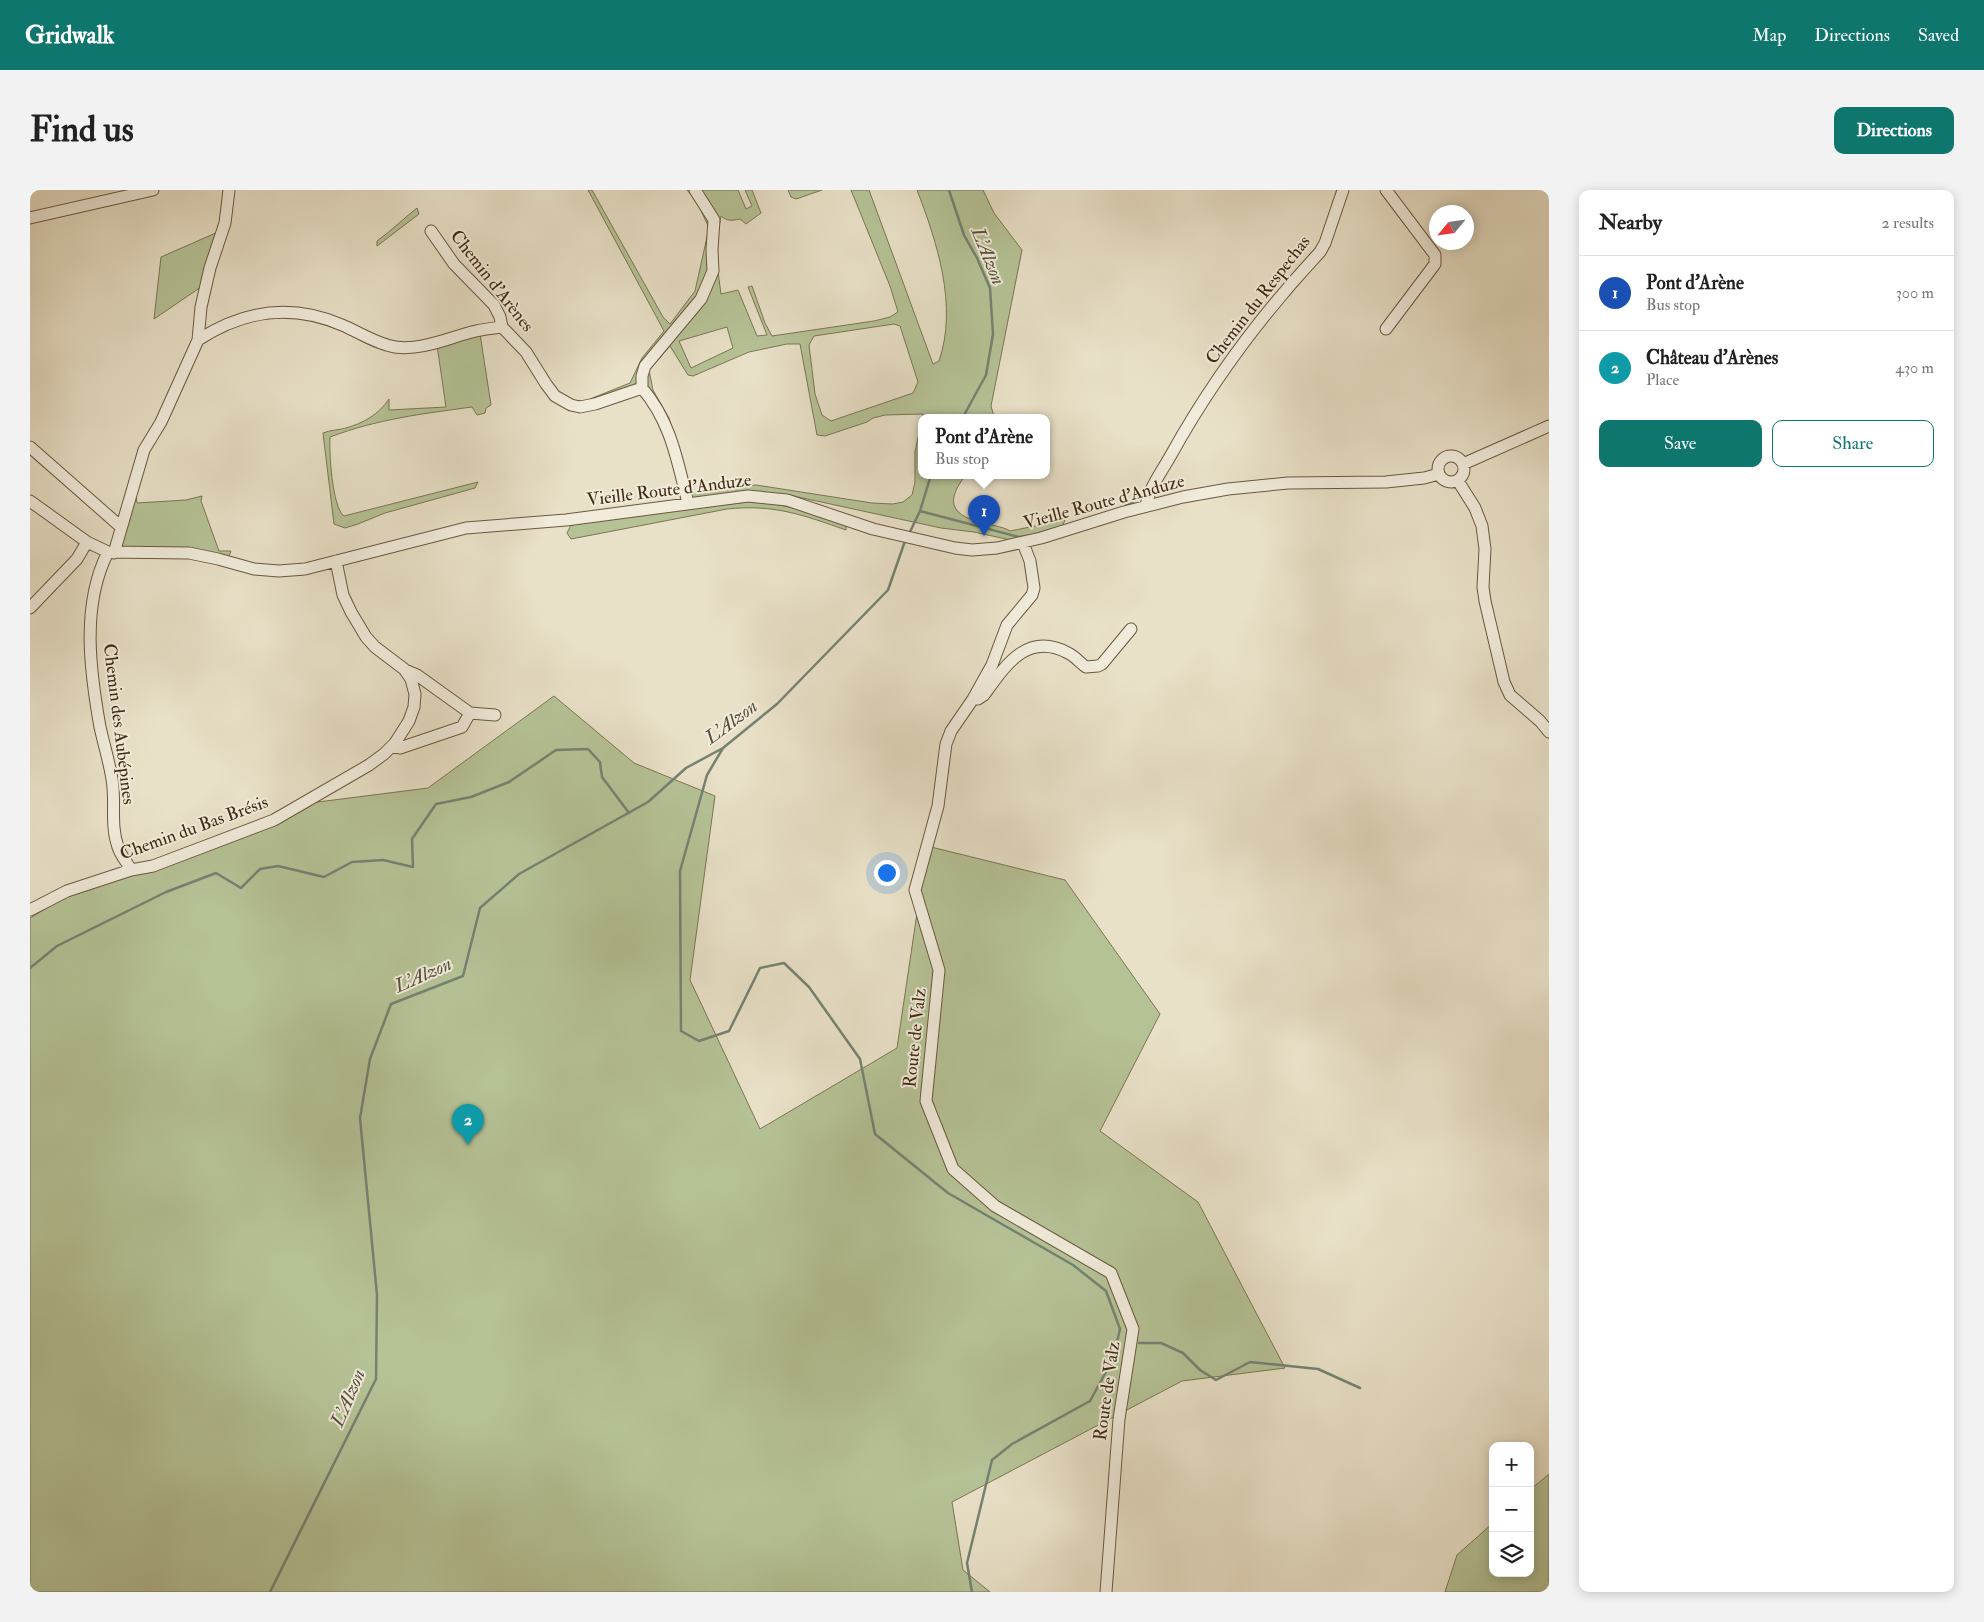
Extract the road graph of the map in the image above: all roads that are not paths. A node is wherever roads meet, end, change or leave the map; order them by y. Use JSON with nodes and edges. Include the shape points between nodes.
{"nodes":[{"id":1,"x":153,"y":190,"type":"edge"},
{"id":2,"x":229,"y":190,"type":"edge"},
{"id":3,"x":695,"y":190,"type":"edge"},
{"id":4,"x":1343,"y":190,"type":"edge"},
{"id":5,"x":1386,"y":190,"type":"edge"},
{"id":6,"x":30,"y":218,"type":"edge"},
{"id":7,"x":431,"y":231,"type":"dead end"},
{"id":8,"x":502,"y":327,"type":"junction"},
{"id":9,"x":1386,"y":329,"type":"dead end"},
{"id":10,"x":198,"y":340,"type":"junction"},
{"id":11,"x":642,"y":388,"type":"junction"},
{"id":12,"x":1549,"y":426,"type":"edge"},
{"id":13,"x":30,"y":447,"type":"edge"},
{"id":14,"x":1463,"y":464,"type":"junction"},
{"id":15,"x":1439,"y":474,"type":"junction"},
{"id":16,"x":1458,"y":481,"type":"junction"},
{"id":17,"x":30,"y":501,"type":"edge"},
{"id":18,"x":688,"y":503,"type":"junction"},
{"id":19,"x":1146,"y":506,"type":"junction"},
{"id":20,"x":121,"y":527,"type":"junction"},
{"id":21,"x":87,"y":542,"type":"junction"},
{"id":22,"x":1024,"y":543,"type":"junction"},
{"id":23,"x":111,"y":553,"type":"junction"},
{"id":24,"x":336,"y":561,"type":"junction"},
{"id":25,"x":30,"y":608,"type":"edge"},
{"id":26,"x":1131,"y":629,"type":"dead end"},
{"id":27,"x":404,"y":669,"type":"junction"},
{"id":28,"x":972,"y":699,"type":"junction"},
{"id":29,"x":470,"y":713,"type":"junction"},
{"id":30,"x":495,"y":715,"type":"dead end"},
{"id":31,"x":1549,"y":732,"type":"edge"},
{"id":32,"x":392,"y":746,"type":"junction"},
{"id":33,"x":131,"y":870,"type":"junction"},
{"id":34,"x":30,"y":910,"type":"edge"},
{"id":35,"x":1106,"y":1592,"type":"edge"}],
"edges":[{"from":1,"to":6,"type":"street"},
{"from":2,"to":10,"type":"street","name":"Chemin des Aubépines","via":[[225,223],[201,307]]},
{"from":3,"to":11,"type":"street","via":[[714,220],[713,271],[701,299],[645,366]]},
{"from":4,"to":19,"type":"street","name":"Chemin du Respechas","via":[[1320,252],[1251,332],[1220,376],[1187,426]]},
{"from":5,"to":9,"type":"street","via":[[1435,255],[1435,264]]},
{"from":7,"to":8,"type":"street","name":"Chemin d'Arènes","via":[[454,264],[494,306]]},
{"from":8,"to":10,"type":"street","via":[[405,348],[380,342],[326,318],[279,311],[236,321]]},
{"from":8,"to":11,"type":"street","name":"Chemin d'Arènes","via":[[526,352],[550,391],[571,405],[588,406]]},
{"from":10,"to":20,"type":"street","name":"Chemin des Aubépines","via":[[161,422],[144,450]]},
{"from":11,"to":18,"type":"street","via":[[670,433]]},
{"from":12,"to":14,"type":"street"},
{"from":13,"to":20,"type":"street"},
{"from":14,"to":15,"type":"street","via":[[1454,457],[1448,457],[1438,467]]},
{"from":14,"to":16,"type":"street"},
{"from":15,"to":16,"type":"street","via":[[1447,481]]},
{"from":15,"to":19,"type":"street","name":"Vieille Route d'Anduze","via":[[1386,482],[1258,485]]},
{"from":16,"to":31,"type":"street","via":[[1482,526],[1484,601],[1504,682],[1510,695]]},
{"from":17,"to":21,"type":"street","name":"Vieille Route d'Anduze"},
{"from":18,"to":22,"type":"street","name":"Vieille Route d'Anduze","via":[[748,496],[787,500],[873,529],[955,548],[988,549]]},
{"from":18,"to":24,"type":"street","name":"Vieille Route d'Anduze","via":[[566,520],[466,528]]},
{"from":19,"to":22,"type":"street","name":"Vieille Route d'Anduze"},
{"from":20,"to":23,"type":"street","name":"Chemin des Aubépines"},
{"from":21,"to":23,"type":"street","name":"Vieille Route d'Anduze"},
{"from":21,"to":25,"type":"street","via":[[77,559]]},
{"from":22,"to":28,"type":"street","name":"Route de Valz","via":[[1034,580],[1032,595],[1008,625],[992,664]]},
{"from":23,"to":24,"type":"street","name":"Vieille Route d'Anduze","via":[[189,553],[254,569],[279,571],[305,569]]},
{"from":23,"to":33,"type":"street","name":"Chemin des Aubépines","via":[[100,569],[93,595],[90,648],[100,727],[113,782],[112,809],[118,848]]},
{"from":24,"to":27,"type":"street","name":"Chemin du Bas Brésis","via":[[343,595],[366,637]]},
{"from":26,"to":28,"type":"street","via":[[1102,664],[1093,667],[1086,667],[1074,656],[1055,648],[1028,648],[1011,661],[984,695]]},
{"from":27,"to":29,"type":"street","name":"Chemin du Bas Brésis"},
{"from":27,"to":32,"type":"street","name":"Chemin du Bas Brésis","via":[[415,694],[414,707],[409,722]]},
{"from":28,"to":35,"type":"street","name":"Route de Valz","via":[[946,744],[938,806],[915,890],[939,970],[926,1101],[953,1169],[995,1206],[1111,1273],[1133,1329],[1119,1419]]},
{"from":29,"to":30,"type":"street"},
{"from":29,"to":32,"type":"street","via":[[462,727],[400,748]]},
{"from":32,"to":33,"type":"street","name":"Chemin du Bas Brésis","via":[[368,765],[274,820],[152,866]]},
{"from":33,"to":34,"type":"street","name":"Chemin du Bas Brésis","via":[[67,891]]}]}
